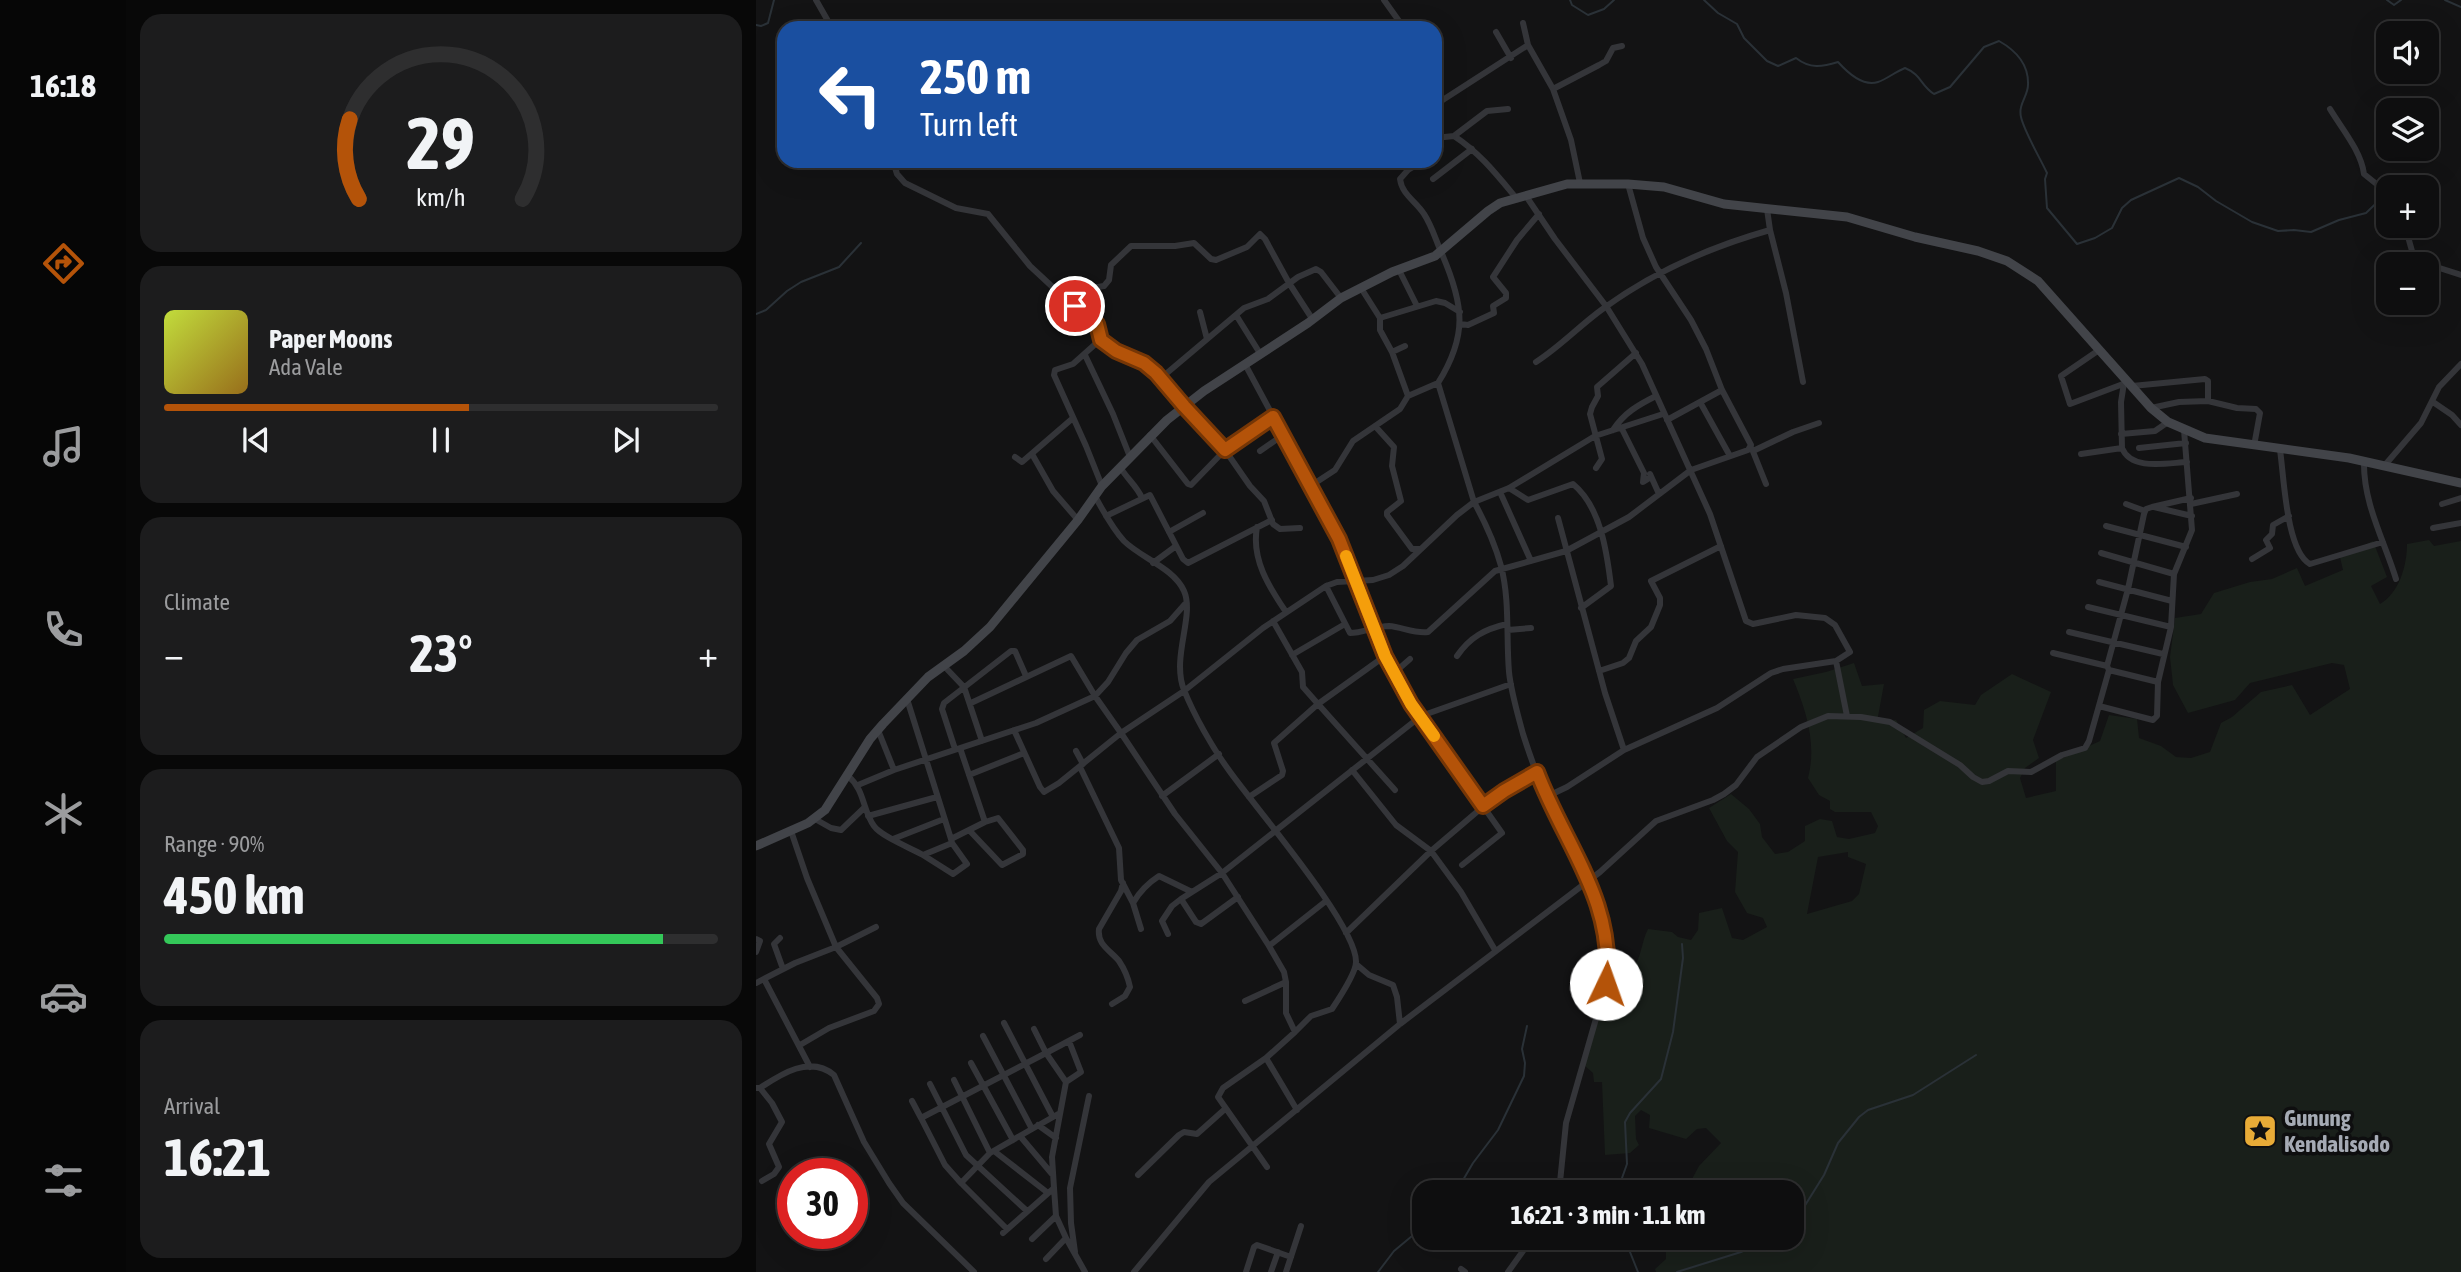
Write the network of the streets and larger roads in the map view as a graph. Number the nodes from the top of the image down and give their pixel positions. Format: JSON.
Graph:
{"nodes":[{"id":1,"x":816,"y":0,"type":"edge"},
{"id":2,"x":1384,"y":0,"type":"edge"},
{"id":3,"x":828,"y":21,"type":"edge"},
{"id":4,"x":1399,"y":21,"type":"edge"},
{"id":5,"x":1523,"y":23,"type":"dead end"},
{"id":6,"x":1496,"y":32,"type":"dead end"},
{"id":7,"x":1528,"y":46,"type":"junction"},
{"id":8,"x":1622,"y":46,"type":"dead end"},
{"id":9,"x":1511,"y":58,"type":"junction"},
{"id":10,"x":1553,"y":89,"type":"junction"},
{"id":11,"x":1442,"y":101,"type":"edge"},
{"id":12,"x":1508,"y":109,"type":"dead end"},
{"id":13,"x":2330,"y":109,"type":"dead end"},
{"id":14,"x":1454,"y":136,"type":"junction"},
{"id":15,"x":1442,"y":137,"type":"edge"},
{"id":16,"x":1472,"y":149,"type":"junction"},
{"id":17,"x":895,"y":168,"type":"edge"},
{"id":18,"x":1412,"y":168,"type":"edge"},
{"id":19,"x":1433,"y":179,"type":"dead end"},
{"id":20,"x":1580,"y":183,"type":"junction"},
{"id":21,"x":1628,"y":184,"type":"junction"},
{"id":22,"x":2376,"y":184,"type":"edge"},
{"id":23,"x":1521,"y":198,"type":"junction"},
{"id":24,"x":1768,"y":209,"type":"junction"},
{"id":25,"x":1539,"y":214,"type":"junction"},
{"id":26,"x":1770,"y":230,"type":"junction"},
{"id":27,"x":1441,"y":251,"type":"junction"},
{"id":28,"x":2439,"y":268,"type":"edge"},
{"id":29,"x":1399,"y":270,"type":"junction"},
{"id":30,"x":1659,"y":272,"type":"junction"},
{"id":31,"x":2461,"y":275,"type":"edge"},
{"id":32,"x":1289,"y":283,"type":"junction"},
{"id":33,"x":1361,"y":288,"type":"junction"},
{"id":34,"x":1059,"y":293,"type":"junction"},
{"id":35,"x":1341,"y":298,"type":"junction"},
{"id":36,"x":1417,"y":306,"type":"junction"},
{"id":37,"x":1606,"y":306,"type":"junction"},
{"id":38,"x":1200,"y":312,"type":"dead end"},
{"id":39,"x":1460,"y":312,"type":"junction"},
{"id":40,"x":1237,"y":315,"type":"junction"},
{"id":41,"x":1380,"y":318,"type":"junction"},
{"id":42,"x":1313,"y":320,"type":"junction"},
{"id":43,"x":1460,"y":324,"type":"junction"},
{"id":44,"x":1207,"y":338,"type":"junction"},
{"id":45,"x":1101,"y":340,"type":"junction"},
{"id":46,"x":1405,"y":346,"type":"dead end"},
{"id":47,"x":2099,"y":350,"type":"junction"},
{"id":48,"x":1392,"y":352,"type":"junction"},
{"id":49,"x":1636,"y":353,"type":"junction"},
{"id":50,"x":1085,"y":355,"type":"junction"},
{"id":51,"x":1261,"y":356,"type":"junction"},
{"id":52,"x":1536,"y":362,"type":"dead end"},
{"id":53,"x":2461,"y":364,"type":"edge"},
{"id":54,"x":1246,"y":366,"type":"junction"},
{"id":55,"x":1161,"y":378,"type":"junction"},
{"id":56,"x":1803,"y":382,"type":"dead end"},
{"id":57,"x":2127,"y":382,"type":"junction"},
{"id":58,"x":1438,"y":383,"type":"junction"},
{"id":59,"x":1722,"y":390,"type":"junction"},
{"id":60,"x":1408,"y":396,"type":"junction"},
{"id":61,"x":1656,"y":396,"type":"junction"},
{"id":62,"x":2208,"y":401,"type":"junction"},
{"id":63,"x":1700,"y":402,"type":"junction"},
{"id":64,"x":2432,"y":402,"type":"junction"},
{"id":65,"x":1184,"y":406,"type":"junction"},
{"id":66,"x":2151,"y":408,"type":"junction"},
{"id":67,"x":1273,"y":417,"type":"junction"},
{"id":68,"x":1665,"y":417,"type":"junction"},
{"id":69,"x":1073,"y":418,"type":"junction"},
{"id":70,"x":2168,"y":422,"type":"junction"},
{"id":71,"x":1819,"y":423,"type":"dead end"},
{"id":72,"x":2461,"y":425,"type":"edge"},
{"id":73,"x":1375,"y":426,"type":"junction"},
{"id":74,"x":1622,"y":429,"type":"junction"},
{"id":75,"x":1613,"y":430,"type":"junction"},
{"id":76,"x":2184,"y":430,"type":"junction"},
{"id":77,"x":2121,"y":434,"type":"junction"},
{"id":78,"x":1150,"y":435,"type":"junction"},
{"id":79,"x":1283,"y":435,"type":"junction"},
{"id":80,"x":1595,"y":436,"type":"junction"},
{"id":81,"x":2186,"y":443,"type":"junction"},
{"id":82,"x":2254,"y":446,"type":"junction"},
{"id":83,"x":2122,"y":448,"type":"junction"},
{"id":84,"x":2139,"y":448,"type":"dead end"},
{"id":85,"x":1752,"y":449,"type":"junction"},
{"id":86,"x":1225,"y":450,"type":"junction"},
{"id":87,"x":2280,"y":450,"type":"junction"},
{"id":88,"x":1260,"y":451,"type":"dead end"},
{"id":89,"x":1032,"y":454,"type":"junction"},
{"id":90,"x":2081,"y":454,"type":"dead end"},
{"id":91,"x":1730,"y":456,"type":"junction"},
{"id":92,"x":1015,"y":457,"type":"dead end"},
{"id":93,"x":1130,"y":457,"type":"junction"},
{"id":94,"x":2364,"y":461,"type":"junction"},
{"id":95,"x":2187,"y":462,"type":"junction"},
{"id":96,"x":2385,"y":465,"type":"junction"},
{"id":97,"x":1120,"y":467,"type":"junction"},
{"id":98,"x":1596,"y":468,"type":"dead end"},
{"id":99,"x":1691,"y":470,"type":"junction"},
{"id":100,"x":2461,"y":483,"type":"edge"},
{"id":101,"x":1766,"y":484,"type":"dead end"},
{"id":102,"x":1312,"y":485,"type":"junction"},
{"id":103,"x":1102,"y":486,"type":"junction"},
{"id":104,"x":1509,"y":488,"type":"junction"},
{"id":105,"x":1500,"y":492,"type":"junction"},
{"id":106,"x":1659,"y":494,"type":"junction"},
{"id":107,"x":2237,"y":494,"type":"dead end"},
{"id":108,"x":1095,"y":496,"type":"junction"},
{"id":109,"x":1142,"y":498,"type":"junction"},
{"id":110,"x":2461,"y":498,"type":"edge"},
{"id":111,"x":2191,"y":501,"type":"junction"},
{"id":112,"x":1475,"y":502,"type":"junction"},
{"id":113,"x":2126,"y":504,"type":"dead end"},
{"id":114,"x":2442,"y":504,"type":"dead end"},
{"id":115,"x":2149,"y":509,"type":"junction"},
{"id":116,"x":1203,"y":513,"type":"dead end"},
{"id":117,"x":1106,"y":516,"type":"junction"},
{"id":118,"x":2192,"y":516,"type":"junction"},
{"id":119,"x":2289,"y":516,"type":"junction"},
{"id":120,"x":1558,"y":518,"type":"dead end"},
{"id":121,"x":1078,"y":520,"type":"junction"},
{"id":122,"x":1272,"y":520,"type":"junction"},
{"id":123,"x":2461,"y":523,"type":"edge"},
{"id":124,"x":2106,"y":526,"type":"dead end"},
{"id":125,"x":1257,"y":527,"type":"junction"},
{"id":126,"x":1300,"y":528,"type":"dead end"},
{"id":127,"x":2433,"y":528,"type":"dead end"},
{"id":128,"x":1169,"y":532,"type":"junction"},
{"id":129,"x":1601,"y":533,"type":"junction"},
{"id":130,"x":2139,"y":536,"type":"junction"},
{"id":131,"x":2383,"y":542,"type":"junction"},
{"id":132,"x":1176,"y":546,"type":"junction"},
{"id":133,"x":1721,"y":546,"type":"junction"},
{"id":134,"x":2186,"y":547,"type":"junction"},
{"id":135,"x":1421,"y":549,"type":"junction"},
{"id":136,"x":1567,"y":550,"type":"junction"},
{"id":137,"x":2101,"y":553,"type":"dead end"},
{"id":138,"x":2252,"y":559,"type":"dead end"},
{"id":139,"x":1531,"y":561,"type":"junction"},
{"id":140,"x":1153,"y":562,"type":"junction"},
{"id":141,"x":2134,"y":562,"type":"junction"},
{"id":142,"x":1502,"y":568,"type":"junction"},
{"id":143,"x":2174,"y":574,"type":"junction"},
{"id":144,"x":2396,"y":579,"type":"dead end"},
{"id":145,"x":1356,"y":581,"type":"junction"},
{"id":146,"x":2099,"y":582,"type":"dead end"},
{"id":147,"x":1326,"y":586,"type":"junction"},
{"id":148,"x":2128,"y":589,"type":"junction"},
{"id":149,"x":2172,"y":601,"type":"junction"},
{"id":150,"x":1186,"y":603,"type":"junction"},
{"id":151,"x":2088,"y":607,"type":"dead end"},
{"id":152,"x":1581,"y":608,"type":"junction"},
{"id":153,"x":1286,"y":612,"type":"junction"},
{"id":154,"x":2120,"y":616,"type":"junction"},
{"id":155,"x":1273,"y":621,"type":"junction"},
{"id":156,"x":1345,"y":624,"type":"junction"},
{"id":157,"x":1374,"y":626,"type":"junction"},
{"id":158,"x":1508,"y":627,"type":"junction"},
{"id":159,"x":2171,"y":627,"type":"junction"},
{"id":160,"x":1531,"y":628,"type":"dead end"},
{"id":161,"x":2069,"y":632,"type":"dead end"},
{"id":162,"x":2115,"y":642,"type":"junction"},
{"id":163,"x":2053,"y":653,"type":"dead end"},
{"id":164,"x":2163,"y":654,"type":"junction"},
{"id":165,"x":1292,"y":655,"type":"junction"},
{"id":166,"x":1385,"y":656,"type":"junction"},
{"id":167,"x":1457,"y":656,"type":"dead end"},
{"id":168,"x":1410,"y":659,"type":"dead end"},
{"id":169,"x":1836,"y":661,"type":"junction"},
{"id":170,"x":944,"y":666,"type":"junction"},
{"id":171,"x":2108,"y":668,"type":"junction"},
{"id":172,"x":1599,"y":671,"type":"junction"},
{"id":173,"x":1394,"y":673,"type":"junction"},
{"id":174,"x":1026,"y":676,"type":"junction"},
{"id":175,"x":2158,"y":682,"type":"junction"},
{"id":176,"x":1511,"y":684,"type":"junction"},
{"id":177,"x":964,"y":687,"type":"junction"},
{"id":178,"x":1184,"y":691,"type":"junction"},
{"id":179,"x":1095,"y":696,"type":"junction"},
{"id":180,"x":906,"y":699,"type":"junction"},
{"id":181,"x":971,"y":703,"type":"junction"},
{"id":182,"x":1318,"y":704,"type":"junction"},
{"id":183,"x":2099,"y":706,"type":"junction"},
{"id":184,"x":1420,"y":716,"type":"junction"},
{"id":185,"x":1847,"y":716,"type":"junction"},
{"id":186,"x":878,"y":730,"type":"junction"},
{"id":187,"x":1014,"y":730,"type":"junction"},
{"id":188,"x":1121,"y":733,"type":"junction"},
{"id":189,"x":982,"y":741,"type":"junction"},
{"id":190,"x":957,"y":749,"type":"junction"},
{"id":191,"x":1624,"y":750,"type":"junction"},
{"id":192,"x":1076,"y":751,"type":"dead end"},
{"id":193,"x":1024,"y":753,"type":"junction"},
{"id":194,"x":1219,"y":754,"type":"junction"},
{"id":195,"x":1366,"y":759,"type":"junction"},
{"id":196,"x":925,"y":760,"type":"junction"},
{"id":197,"x":1081,"y":765,"type":"junction"},
{"id":198,"x":894,"y":770,"type":"junction"},
{"id":199,"x":1352,"y":770,"type":"junction"},
{"id":200,"x":1537,"y":772,"type":"junction"},
{"id":201,"x":969,"y":775,"type":"junction"},
{"id":202,"x":848,"y":776,"type":"junction"},
{"id":203,"x":858,"y":785,"type":"junction"},
{"id":204,"x":1395,"y":790,"type":"dead end"},
{"id":205,"x":1163,"y":796,"type":"junction"},
{"id":206,"x":937,"y":797,"type":"junction"},
{"id":207,"x":1249,"y":797,"type":"junction"},
{"id":208,"x":1546,"y":797,"type":"junction"},
{"id":209,"x":1483,"y":806,"type":"junction"},
{"id":210,"x":865,"y":807,"type":"junction"},
{"id":211,"x":869,"y":816,"type":"junction"},
{"id":212,"x":816,"y":819,"type":"junction"},
{"id":213,"x":944,"y":819,"type":"junction"},
{"id":214,"x":985,"y":822,"type":"junction"},
{"id":215,"x":969,"y":830,"type":"junction"},
{"id":216,"x":1276,"y":830,"type":"junction"},
{"id":217,"x":791,"y":831,"type":"junction"},
{"id":218,"x":893,"y":838,"type":"junction"},
{"id":219,"x":951,"y":841,"type":"junction"},
{"id":220,"x":756,"y":846,"type":"edge"},
{"id":221,"x":1431,"y":851,"type":"junction"},
{"id":222,"x":923,"y":855,"type":"junction"},
{"id":223,"x":1462,"y":865,"type":"dead end"},
{"id":224,"x":1222,"y":873,"type":"junction"},
{"id":225,"x":1590,"y":879,"type":"junction"},
{"id":226,"x":1123,"y":883,"type":"junction"},
{"id":227,"x":1192,"y":892,"type":"junction"},
{"id":228,"x":1238,"y":897,"type":"junction"},
{"id":229,"x":1181,"y":899,"type":"junction"},
{"id":230,"x":1326,"y":901,"type":"junction"},
{"id":231,"x":1133,"y":903,"type":"junction"},
{"id":232,"x":876,"y":927,"type":"dead end"},
{"id":233,"x":1142,"y":929,"type":"dead end"},
{"id":234,"x":1346,"y":933,"type":"junction"},
{"id":235,"x":1168,"y":934,"type":"dead end"},
{"id":236,"x":780,"y":938,"type":"dead end"},
{"id":237,"x":756,"y":939,"type":"edge"},
{"id":238,"x":1269,"y":946,"type":"junction"},
{"id":239,"x":836,"y":947,"type":"junction"},
{"id":240,"x":1495,"y":950,"type":"junction"},
{"id":241,"x":756,"y":952,"type":"edge"},
{"id":242,"x":1356,"y":964,"type":"junction"},
{"id":243,"x":783,"y":969,"type":"junction"},
{"id":244,"x":758,"y":980,"type":"edge"},
{"id":245,"x":1286,"y":982,"type":"junction"},
{"id":246,"x":1245,"y":1001,"type":"dead end"},
{"id":247,"x":1112,"y":1004,"type":"dead end"},
{"id":248,"x":1004,"y":1023,"type":"dead end"},
{"id":249,"x":1400,"y":1024,"type":"junction"},
{"id":250,"x":1034,"y":1029,"type":"dead end"},
{"id":251,"x":1295,"y":1032,"type":"junction"},
{"id":252,"x":984,"y":1035,"type":"dead end"},
{"id":253,"x":1080,"y":1035,"type":"dead end"},
{"id":254,"x":1069,"y":1041,"type":"junction"},
{"id":255,"x":800,"y":1045,"type":"junction"},
{"id":256,"x":1046,"y":1053,"type":"junction"},
{"id":257,"x":1266,"y":1058,"type":"junction"},
{"id":258,"x":971,"y":1063,"type":"dead end"},
{"id":259,"x":1025,"y":1064,"type":"junction"},
{"id":260,"x":810,"y":1067,"type":"junction"},
{"id":261,"x":1003,"y":1075,"type":"junction"},
{"id":262,"x":954,"y":1080,"type":"dead end"},
{"id":263,"x":1066,"y":1082,"type":"junction"},
{"id":264,"x":930,"y":1084,"type":"dead end"},
{"id":265,"x":983,"y":1086,"type":"junction"},
{"id":266,"x":758,"y":1088,"type":"edge"},
{"id":267,"x":963,"y":1096,"type":"junction"},
{"id":268,"x":1089,"y":1096,"type":"dead end"},
{"id":269,"x":912,"y":1101,"type":"dead end"},
{"id":270,"x":941,"y":1107,"type":"junction"},
{"id":271,"x":1225,"y":1109,"type":"junction"},
{"id":272,"x":1297,"y":1110,"type":"junction"},
{"id":273,"x":1060,"y":1113,"type":"junction"},
{"id":274,"x":1053,"y":1117,"type":"junction"},
{"id":275,"x":921,"y":1118,"type":"junction"},
{"id":276,"x":1035,"y":1127,"type":"junction"},
{"id":277,"x":1016,"y":1138,"type":"junction"},
{"id":278,"x":1056,"y":1138,"type":"junction"},
{"id":279,"x":1252,"y":1147,"type":"junction"},
{"id":280,"x":992,"y":1152,"type":"junction"},
{"id":281,"x":979,"y":1165,"type":"junction"},
{"id":282,"x":1267,"y":1167,"type":"dead end"},
{"id":283,"x":951,"y":1172,"type":"dead end"},
{"id":284,"x":1053,"y":1175,"type":"junction"},
{"id":285,"x":1138,"y":1175,"type":"dead end"},
{"id":286,"x":1560,"y":1180,"type":"edge"},
{"id":287,"x":762,"y":1181,"type":"dead end"},
{"id":288,"x":961,"y":1182,"type":"junction"},
{"id":289,"x":1051,"y":1190,"type":"junction"},
{"id":290,"x":1027,"y":1211,"type":"junction"},
{"id":291,"x":1056,"y":1216,"type":"junction"},
{"id":292,"x":1301,"y":1226,"type":"dead end"},
{"id":293,"x":1066,"y":1238,"type":"junction"},
{"id":294,"x":1032,"y":1239,"type":"dead end"},
{"id":295,"x":1524,"y":1250,"type":"edge"},
{"id":296,"x":1075,"y":1252,"type":"junction"},
{"id":297,"x":1278,"y":1252,"type":"junction"},
{"id":298,"x":1291,"y":1257,"type":"junction"},
{"id":299,"x":1046,"y":1259,"type":"dead end"},
{"id":300,"x":974,"y":1272,"type":"edge"},
{"id":301,"x":1085,"y":1272,"type":"edge"},
{"id":302,"x":1135,"y":1272,"type":"edge"},
{"id":303,"x":1245,"y":1272,"type":"edge"},
{"id":304,"x":1271,"y":1272,"type":"edge"},
{"id":305,"x":1286,"y":1272,"type":"edge"},
{"id":306,"x":1508,"y":1272,"type":"edge"}],
"edges":[{"from":1,"to":3,"type":"street"},
{"from":2,"to":4,"type":"street"},
{"from":5,"to":7,"type":"street"},
{"from":6,"to":9,"type":"street"},
{"from":7,"to":9,"type":"street"},
{"from":7,"to":10,"type":"street"},
{"from":8,"to":10,"type":"street"},
{"from":9,"to":11,"type":"street"},
{"from":10,"to":20,"type":"street"},
{"from":12,"to":14,"type":"street"},
{"from":13,"to":22,"type":"street"},
{"from":14,"to":15,"type":"street"},
{"from":14,"to":16,"type":"street"},
{"from":16,"to":19,"type":"street"},
{"from":16,"to":23,"type":"street"},
{"from":17,"to":34,"type":"street"},
{"from":18,"to":27,"type":"street"},
{"from":20,"to":21,"type":"street"},
{"from":20,"to":23,"type":"street"},
{"from":21,"to":24,"type":"street"},
{"from":21,"to":30,"type":"street"},
{"from":23,"to":25,"type":"street"},
{"from":23,"to":27,"type":"street"},
{"from":24,"to":26,"type":"street"},
{"from":24,"to":47,"type":"street"},
{"from":25,"to":37,"type":"street"},
{"from":25,"to":43,"type":"street"},
{"from":26,"to":30,"type":"street"},
{"from":26,"to":56,"type":"street"},
{"from":27,"to":29,"type":"street"},
{"from":27,"to":39,"type":"street"},
{"from":28,"to":31,"type":"street"},
{"from":29,"to":33,"type":"street"},
{"from":29,"to":36,"type":"street"},
{"from":30,"to":37,"type":"street"},
{"from":30,"to":59,"type":"street"},
{"from":32,"to":34,"type":"street"},
{"from":32,"to":35,"type":"street"},
{"from":32,"to":40,"type":"street"},
{"from":32,"to":42,"type":"street"},
{"from":33,"to":35,"type":"street"},
{"from":33,"to":41,"type":"street"},
{"from":34,"to":45,"type":"street"},
{"from":35,"to":42,"type":"street"},
{"from":36,"to":39,"type":"street"},
{"from":36,"to":41,"type":"street"},
{"from":37,"to":49,"type":"street"},
{"from":37,"to":52,"type":"street"},
{"from":38,"to":44,"type":"street"},
{"from":39,"to":43,"type":"street"},
{"from":40,"to":44,"type":"street"},
{"from":40,"to":51,"type":"street"},
{"from":41,"to":48,"type":"street"},
{"from":42,"to":51,"type":"street"},
{"from":43,"to":58,"type":"street"},
{"from":44,"to":55,"type":"street"},
{"from":45,"to":50,"type":"street"},
{"from":45,"to":55,"type":"street"},
{"from":46,"to":48,"type":"street"},
{"from":47,"to":57,"type":"street"},
{"from":47,"to":57,"type":"street"},
{"from":48,"to":60,"type":"street"},
{"from":49,"to":61,"type":"street"},
{"from":49,"to":80,"type":"street"},
{"from":50,"to":69,"type":"street"},
{"from":50,"to":93,"type":"street"},
{"from":51,"to":54,"type":"street"},
{"from":53,"to":64,"type":"street"},
{"from":54,"to":65,"type":"street"},
{"from":54,"to":67,"type":"street"},
{"from":55,"to":65,"type":"street"},
{"from":57,"to":62,"type":"street"},
{"from":57,"to":66,"type":"street"},
{"from":57,"to":77,"type":"street"},
{"from":58,"to":60,"type":"street"},
{"from":58,"to":112,"type":"street"},
{"from":59,"to":63,"type":"street"},
{"from":59,"to":85,"type":"street"},
{"from":60,"to":73,"type":"street"},
{"from":61,"to":68,"type":"street"},
{"from":61,"to":75,"type":"street"},
{"from":62,"to":66,"type":"street"},
{"from":62,"to":82,"type":"street"},
{"from":63,"to":68,"type":"street"},
{"from":63,"to":91,"type":"street"},
{"from":64,"to":72,"type":"street"},
{"from":64,"to":96,"type":"street"},
{"from":65,"to":78,"type":"street"},
{"from":65,"to":86,"type":"street"},
{"from":66,"to":70,"type":"street"},
{"from":67,"to":79,"type":"street"},
{"from":67,"to":86,"type":"street"},
{"from":68,"to":74,"type":"street"},
{"from":68,"to":99,"type":"street"},
{"from":69,"to":89,"type":"street"},
{"from":69,"to":103,"type":"street"},
{"from":70,"to":76,"type":"street"},
{"from":70,"to":77,"type":"street"},
{"from":71,"to":85,"type":"street"},
{"from":73,"to":102,"type":"street"},
{"from":73,"to":135,"type":"street"},
{"from":74,"to":75,"type":"street"},
{"from":74,"to":106,"type":"street"},
{"from":75,"to":80,"type":"street"},
{"from":76,"to":81,"type":"street"},
{"from":76,"to":82,"type":"street"},
{"from":77,"to":83,"type":"street"},
{"from":78,"to":86,"type":"street"},
{"from":78,"to":93,"type":"street"},
{"from":79,"to":88,"type":"street"},
{"from":79,"to":102,"type":"street"},
{"from":80,"to":98,"type":"street"},
{"from":80,"to":104,"type":"street"},
{"from":81,"to":84,"type":"street"},
{"from":81,"to":95,"type":"street"},
{"from":82,"to":87,"type":"street"},
{"from":83,"to":90,"type":"street"},
{"from":83,"to":95,"type":"street"},
{"from":85,"to":91,"type":"street"},
{"from":85,"to":101,"type":"street"},
{"from":86,"to":122,"type":"street"},
{"from":87,"to":94,"type":"street"},
{"from":87,"to":119,"type":"street"},
{"from":89,"to":92,"type":"street"},
{"from":89,"to":121,"type":"street"},
{"from":91,"to":99,"type":"street"},
{"from":93,"to":97,"type":"street"},
{"from":94,"to":96,"type":"street"},
{"from":94,"to":131,"type":"street"},
{"from":95,"to":111,"type":"street"},
{"from":96,"to":100,"type":"street"},
{"from":97,"to":103,"type":"street"},
{"from":97,"to":109,"type":"street"},
{"from":99,"to":106,"type":"street"},
{"from":99,"to":133,"type":"street"},
{"from":102,"to":145,"type":"street"},
{"from":103,"to":108,"type":"street"},
{"from":104,"to":105,"type":"street"},
{"from":104,"to":129,"type":"street"},
{"from":105,"to":112,"type":"street"},
{"from":105,"to":139,"type":"street"},
{"from":106,"to":129,"type":"street"},
{"from":107,"to":111,"type":"street"},
{"from":108,"to":117,"type":"street"},
{"from":108,"to":121,"type":"street"},
{"from":109,"to":117,"type":"street"},
{"from":109,"to":128,"type":"street"},
{"from":110,"to":114,"type":"street"},
{"from":111,"to":115,"type":"street"},
{"from":111,"to":118,"type":"street"},
{"from":112,"to":135,"type":"street"},
{"from":112,"to":142,"type":"street"},
{"from":113,"to":115,"type":"street"},
{"from":115,"to":118,"type":"street"},
{"from":115,"to":130,"type":"street"},
{"from":116,"to":128,"type":"street"},
{"from":117,"to":140,"type":"street"},
{"from":118,"to":134,"type":"street"},
{"from":119,"to":131,"type":"street"},
{"from":119,"to":138,"type":"street"},
{"from":120,"to":136,"type":"street"},
{"from":121,"to":170,"type":"street"},
{"from":122,"to":125,"type":"street"},
{"from":122,"to":126,"type":"street"},
{"from":123,"to":127,"type":"street"},
{"from":124,"to":130,"type":"street"},
{"from":125,"to":132,"type":"street"},
{"from":125,"to":153,"type":"street"},
{"from":128,"to":132,"type":"street"},
{"from":129,"to":136,"type":"street"},
{"from":129,"to":152,"type":"street"},
{"from":130,"to":134,"type":"street"},
{"from":130,"to":141,"type":"street"},
{"from":131,"to":144,"type":"street"},
{"from":132,"to":140,"type":"street"},
{"from":133,"to":169,"type":"street"},
{"from":133,"to":172,"type":"street"},
{"from":134,"to":143,"type":"street"},
{"from":135,"to":145,"type":"street"},
{"from":136,"to":139,"type":"street"},
{"from":136,"to":152,"type":"street"},
{"from":137,"to":141,"type":"street"},
{"from":139,"to":142,"type":"street"},
{"from":140,"to":150,"type":"street"},
{"from":141,"to":143,"type":"street"},
{"from":141,"to":148,"type":"street"},
{"from":142,"to":157,"type":"street"},
{"from":142,"to":158,"type":"street"},
{"from":143,"to":149,"type":"street"},
{"from":145,"to":147,"type":"street"},
{"from":145,"to":157,"type":"street"},
{"from":146,"to":148,"type":"street"},
{"from":147,"to":153,"type":"street"},
{"from":147,"to":156,"type":"street"},
{"from":148,"to":149,"type":"street"},
{"from":148,"to":154,"type":"street"},
{"from":149,"to":159,"type":"street"},
{"from":150,"to":178,"type":"street"},
{"from":150,"to":179,"type":"street"},
{"from":151,"to":154,"type":"street"},
{"from":152,"to":172,"type":"street"},
{"from":153,"to":155,"type":"street"},
{"from":154,"to":159,"type":"street"},
{"from":154,"to":162,"type":"street"},
{"from":155,"to":165,"type":"street"},
{"from":155,"to":178,"type":"street"},
{"from":156,"to":157,"type":"street"},
{"from":156,"to":165,"type":"street"},
{"from":157,"to":166,"type":"street"},
{"from":158,"to":160,"type":"street"},
{"from":158,"to":167,"type":"street"},
{"from":158,"to":176,"type":"street"},
{"from":159,"to":164,"type":"street"},
{"from":161,"to":162,"type":"street"},
{"from":162,"to":164,"type":"street"},
{"from":162,"to":171,"type":"street"},
{"from":163,"to":171,"type":"street"},
{"from":164,"to":175,"type":"street"},
{"from":165,"to":182,"type":"street"},
{"from":166,"to":173,"type":"street"},
{"from":166,"to":182,"type":"street"},
{"from":168,"to":173,"type":"street"},
{"from":169,"to":185,"type":"street"},
{"from":169,"to":191,"type":"street"},
{"from":170,"to":177,"type":"street"},
{"from":170,"to":180,"type":"street"},
{"from":171,"to":175,"type":"street"},
{"from":171,"to":183,"type":"street"},
{"from":172,"to":191,"type":"street"},
{"from":173,"to":184,"type":"street"},
{"from":174,"to":177,"type":"street"},
{"from":174,"to":179,"type":"street"},
{"from":174,"to":181,"type":"street"},
{"from":175,"to":183,"type":"street"},
{"from":176,"to":184,"type":"street"},
{"from":176,"to":200,"type":"street"},
{"from":177,"to":181,"type":"street"},
{"from":177,"to":190,"type":"street"},
{"from":178,"to":188,"type":"street"},
{"from":178,"to":194,"type":"street"},
{"from":179,"to":187,"type":"street"},
{"from":179,"to":188,"type":"street"},
{"from":180,"to":186,"type":"street"},
{"from":180,"to":196,"type":"street"},
{"from":181,"to":189,"type":"street"},
{"from":182,"to":195,"type":"street"},
{"from":182,"to":207,"type":"street"},
{"from":183,"to":185,"type":"street"},
{"from":184,"to":195,"type":"street"},
{"from":184,"to":209,"type":"street"},
{"from":185,"to":225,"type":"street"},
{"from":186,"to":198,"type":"street"},
{"from":186,"to":202,"type":"street"},
{"from":187,"to":189,"type":"street"},
{"from":187,"to":193,"type":"street"},
{"from":188,"to":197,"type":"street"},
{"from":188,"to":205,"type":"street"},
{"from":189,"to":190,"type":"street"},
{"from":190,"to":196,"type":"street"},
{"from":190,"to":201,"type":"street"},
{"from":191,"to":208,"type":"street"},
{"from":192,"to":197,"type":"street"},
{"from":193,"to":197,"type":"street"},
{"from":193,"to":201,"type":"street"},
{"from":194,"to":205,"type":"street"},
{"from":194,"to":207,"type":"street"},
{"from":195,"to":199,"type":"street"},
{"from":195,"to":204,"type":"street"},
{"from":196,"to":198,"type":"street"},
{"from":196,"to":206,"type":"street"},
{"from":197,"to":226,"type":"street"},
{"from":198,"to":203,"type":"street"},
{"from":199,"to":216,"type":"street"},
{"from":199,"to":221,"type":"street"},
{"from":200,"to":208,"type":"street"},
{"from":200,"to":209,"type":"street"},
{"from":201,"to":214,"type":"street"},
{"from":202,"to":203,"type":"street"},
{"from":202,"to":212,"type":"street"},
{"from":203,"to":210,"type":"street"},
{"from":205,"to":224,"type":"street"},
{"from":206,"to":211,"type":"street"},
{"from":206,"to":213,"type":"street"},
{"from":207,"to":216,"type":"street"},
{"from":208,"to":225,"type":"street"},
{"from":209,"to":221,"type":"street"},
{"from":209,"to":223,"type":"street"},
{"from":210,"to":211,"type":"street"},
{"from":210,"to":212,"type":"street"},
{"from":211,"to":218,"type":"street"},
{"from":212,"to":217,"type":"street"},
{"from":213,"to":218,"type":"street"},
{"from":213,"to":219,"type":"street"},
{"from":214,"to":215,"type":"street"},
{"from":214,"to":215,"type":"street"},
{"from":215,"to":219,"type":"street"},
{"from":216,"to":224,"type":"street"},
{"from":216,"to":230,"type":"street"},
{"from":217,"to":220,"type":"street"},
{"from":217,"to":239,"type":"street"},
{"from":218,"to":222,"type":"street"},
{"from":219,"to":222,"type":"street"},
{"from":219,"to":222,"type":"street"},
{"from":221,"to":234,"type":"street"},
{"from":221,"to":240,"type":"street"},
{"from":224,"to":227,"type":"street"},
{"from":224,"to":228,"type":"street"},
{"from":225,"to":240,"type":"street"},
{"from":225,"to":286,"type":"street"},
{"from":226,"to":231,"type":"street"},
{"from":226,"to":247,"type":"street"},
{"from":227,"to":229,"type":"street"},
{"from":227,"to":231,"type":"street"},
{"from":228,"to":229,"type":"street"},
{"from":228,"to":238,"type":"street"},
{"from":229,"to":235,"type":"street"},
{"from":230,"to":234,"type":"street"},
{"from":230,"to":238,"type":"street"},
{"from":231,"to":233,"type":"street"},
{"from":232,"to":239,"type":"street"},
{"from":234,"to":242,"type":"street"},
{"from":236,"to":243,"type":"street"},
{"from":237,"to":241,"type":"street"},
{"from":238,"to":245,"type":"street"},
{"from":239,"to":243,"type":"street"},
{"from":239,"to":255,"type":"street"},
{"from":240,"to":249,"type":"street"},
{"from":242,"to":249,"type":"street"},
{"from":242,"to":251,"type":"street"},
{"from":243,"to":244,"type":"street"},
{"from":244,"to":255,"type":"street"},
{"from":245,"to":246,"type":"street"},
{"from":245,"to":251,"type":"street"},
{"from":248,"to":259,"type":"street"},
{"from":249,"to":272,"type":"street"},
{"from":250,"to":256,"type":"street"},
{"from":251,"to":257,"type":"street"},
{"from":252,"to":261,"type":"street"},
{"from":253,"to":254,"type":"street"},
{"from":254,"to":256,"type":"street"},
{"from":254,"to":263,"type":"street"},
{"from":255,"to":260,"type":"street"},
{"from":256,"to":259,"type":"street"},
{"from":256,"to":263,"type":"street"},
{"from":257,"to":271,"type":"street"},
{"from":257,"to":272,"type":"street"},
{"from":258,"to":265,"type":"street"},
{"from":259,"to":261,"type":"street"},
{"from":259,"to":274,"type":"street"},
{"from":260,"to":266,"type":"street"},
{"from":260,"to":300,"type":"street"},
{"from":261,"to":265,"type":"street"},
{"from":261,"to":276,"type":"street"},
{"from":262,"to":267,"type":"street"},
{"from":263,"to":273,"type":"street"},
{"from":264,"to":270,"type":"street"},
{"from":265,"to":267,"type":"street"},
{"from":265,"to":277,"type":"street"},
{"from":266,"to":287,"type":"street"},
{"from":267,"to":270,"type":"street"},
{"from":267,"to":280,"type":"street"},
{"from":268,"to":296,"type":"street"},
{"from":269,"to":275,"type":"street"},
{"from":270,"to":275,"type":"street"},
{"from":270,"to":281,"type":"street"},
{"from":271,"to":279,"type":"street"},
{"from":271,"to":285,"type":"street"},
{"from":272,"to":279,"type":"street"},
{"from":273,"to":274,"type":"street"},
{"from":273,"to":278,"type":"street"},
{"from":274,"to":276,"type":"street"},
{"from":275,"to":288,"type":"street"},
{"from":276,"to":277,"type":"street"},
{"from":276,"to":278,"type":"street"},
{"from":277,"to":280,"type":"street"},
{"from":277,"to":284,"type":"street"},
{"from":278,"to":284,"type":"street"},
{"from":279,"to":282,"type":"street"},
{"from":279,"to":302,"type":"street"},
{"from":280,"to":281,"type":"street"},
{"from":280,"to":289,"type":"street"},
{"from":281,"to":288,"type":"street"},
{"from":281,"to":290,"type":"street"},
{"from":283,"to":288,"type":"street"},
{"from":284,"to":289,"type":"street"},
{"from":288,"to":290,"type":"street"},
{"from":289,"to":290,"type":"street"},
{"from":289,"to":291,"type":"street"},
{"from":291,"to":293,"type":"street"},
{"from":291,"to":294,"type":"street"},
{"from":292,"to":298,"type":"street"},
{"from":293,"to":296,"type":"street"},
{"from":293,"to":299,"type":"street"},
{"from":295,"to":306,"type":"street"},
{"from":296,"to":301,"type":"street"},
{"from":297,"to":298,"type":"street"},
{"from":297,"to":303,"type":"street"},
{"from":297,"to":304,"type":"street"},
{"from":298,"to":305,"type":"street"}]}
